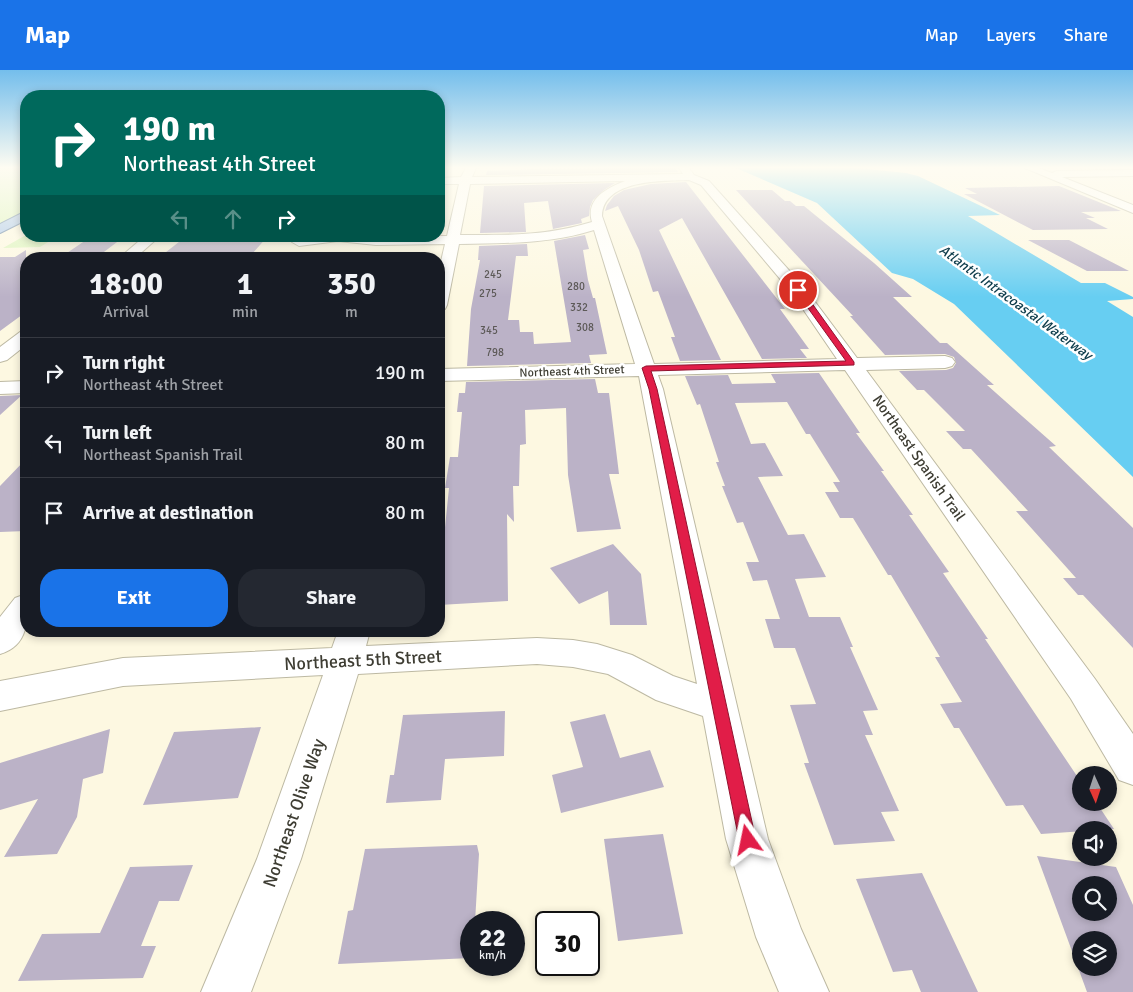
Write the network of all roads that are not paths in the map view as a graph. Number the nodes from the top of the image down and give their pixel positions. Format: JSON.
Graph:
{"nodes":[{"id":1,"x":458,"y":211,"type":"edge"},
{"id":2,"x":595,"y":211,"type":"edge"},
{"id":3,"x":729,"y":211,"type":"edge"},
{"id":4,"x":20,"y":218,"type":"edge"},
{"id":5,"x":598,"y":224,"type":"junction"},
{"id":6,"x":0,"y":228,"type":"edge"},
{"id":7,"x":445,"y":240,"type":"edge"},
{"id":8,"x":452,"y":240,"type":"junction"},
{"id":9,"x":146,"y":242,"type":"edge"},
{"id":10,"x":134,"y":252,"type":"edge"},
{"id":11,"x":445,"y":275,"type":"edge"},
{"id":12,"x":20,"y":341,"type":"edge"},
{"id":13,"x":0,"y":356,"type":"edge"},
{"id":14,"x":945,"y":362,"type":"dead end"},
{"id":15,"x":851,"y":364,"type":"junction"},
{"id":16,"x":646,"y":368,"type":"junction"},
{"id":17,"x":445,"y":374,"type":"edge"},
{"id":18,"x":20,"y":387,"type":"edge"},
{"id":19,"x":0,"y":388,"type":"edge"},
{"id":20,"x":20,"y":614,"type":"edge"},
{"id":21,"x":0,"y":641,"type":"edge"},
{"id":22,"x":350,"y":646,"type":"edge"},
{"id":23,"x":0,"y":696,"type":"edge"},
{"id":24,"x":719,"y":705,"type":"junction"},
{"id":25,"x":1133,"y":767,"type":"edge"},
{"id":26,"x":226,"y":992,"type":"edge"},
{"id":27,"x":804,"y":992,"type":"edge"}],
"edges":[{"from":1,"to":8,"type":"street"},
{"from":2,"to":5,"type":"street"},
{"from":3,"to":15,"type":"street","name":"Northeast Spanish Trail"},
{"from":4,"to":6,"type":"main road"},
{"from":5,"to":8,"type":"street"},
{"from":5,"to":16,"type":"street"},
{"from":7,"to":8,"type":"street"},
{"from":8,"to":11,"type":"street"},
{"from":9,"to":10,"type":"street"},
{"from":12,"to":13,"type":"street"},
{"from":14,"to":15,"type":"street","name":"Northeast 4th Street"},
{"from":15,"to":16,"type":"street","name":"Northeast 4th Street"},
{"from":15,"to":25,"type":"street","name":"Northeast Spanish Trail"},
{"from":16,"to":17,"type":"street","name":"Northeast 4th Street"},
{"from":16,"to":24,"type":"street"},
{"from":18,"to":19,"type":"street"},
{"from":20,"to":21,"type":"street"},
{"from":22,"to":23,"type":"street","name":"Northeast 5th Street"},
{"from":22,"to":24,"type":"street","name":"Northeast 5th Street"},
{"from":22,"to":26,"type":"street","name":"Northeast Olive Way"},
{"from":24,"to":27,"type":"street"}]}
